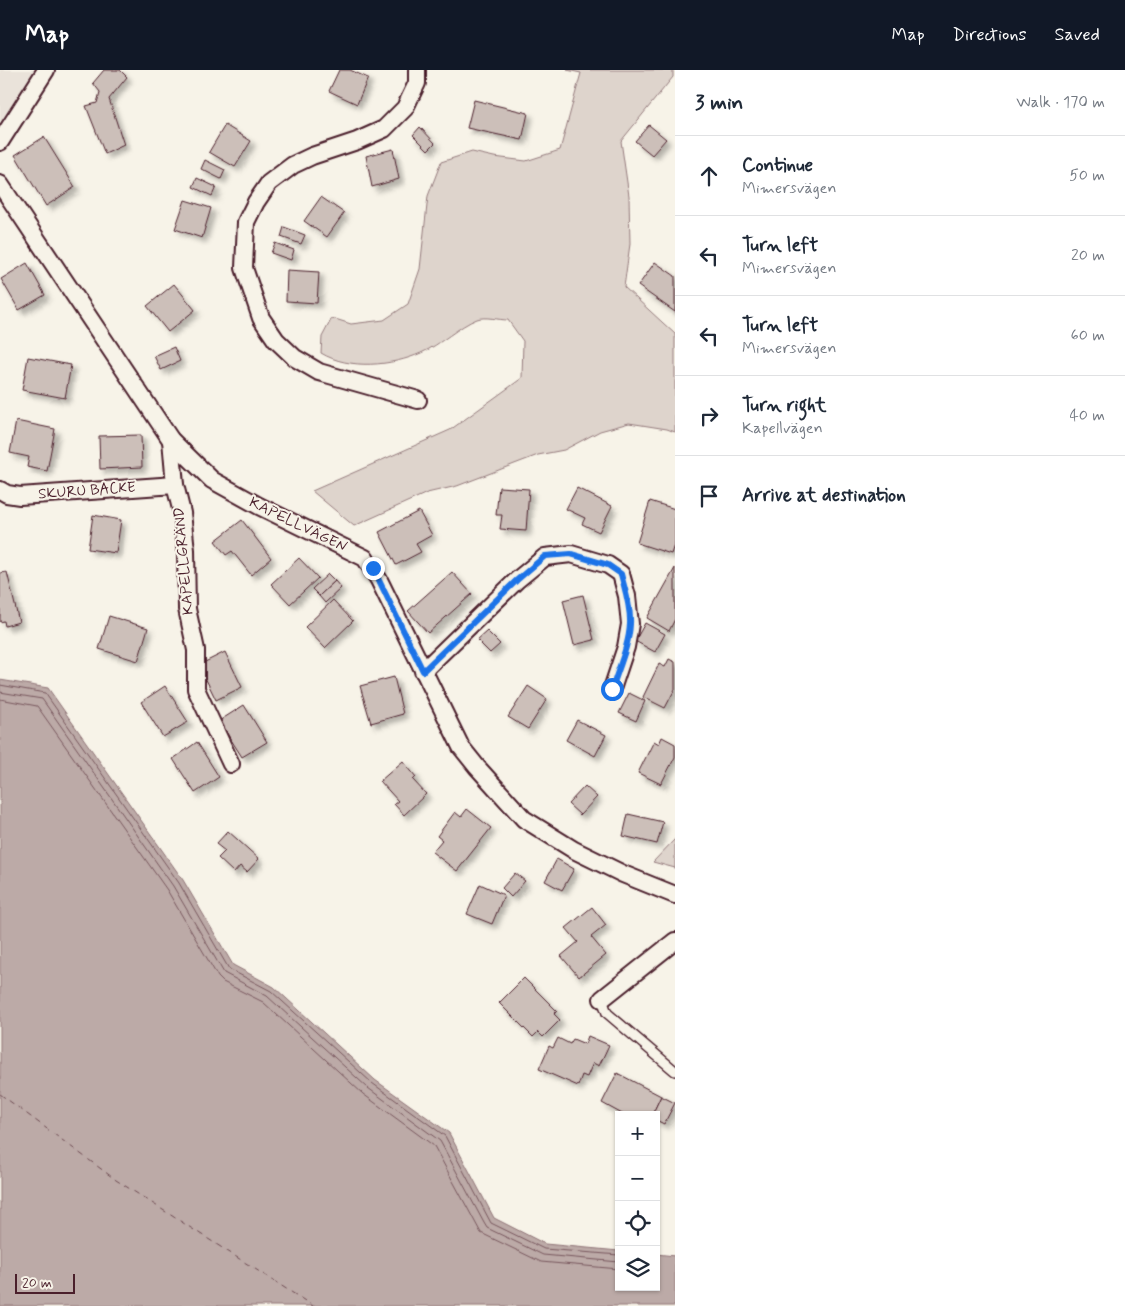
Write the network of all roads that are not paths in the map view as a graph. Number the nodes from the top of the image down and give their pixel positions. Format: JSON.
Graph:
{"nodes":[{"id":1,"x":46,"y":70,"type":"edge"},
{"id":2,"x":417,"y":70,"type":"edge"},
{"id":3,"x":0,"y":142,"type":"edge"},
{"id":4,"x":0,"y":184,"type":"edge"},
{"id":5,"x":418,"y":400,"type":"dead end"},
{"id":6,"x":171,"y":440,"type":"junction"},
{"id":7,"x":175,"y":485,"type":"junction"},
{"id":8,"x":0,"y":490,"type":"edge"},
{"id":9,"x":423,"y":671,"type":"junction"},
{"id":10,"x":612,"y":689,"type":"dead end"},
{"id":11,"x":231,"y":764,"type":"dead end"},
{"id":12,"x":675,"y":895,"type":"edge"},
{"id":13,"x":675,"y":941,"type":"edge"},
{"id":14,"x":602,"y":998,"type":"joint"},
{"id":15,"x":675,"y":1071,"type":"edge"}],
"edges":[{"from":1,"to":3,"type":"street"},
{"from":2,"to":5,"type":"street"},
{"from":4,"to":6,"type":"street","name":"KAPELLVÄGEN"},
{"from":6,"to":7,"type":"street","name":"KAPELLGRÄND"},
{"from":6,"to":9,"type":"street","name":"KAPELLVÄGEN"},
{"from":7,"to":8,"type":"street","name":"SKURU BACKE"},
{"from":7,"to":11,"type":"street","name":"KAPELLGRÄND"},
{"from":9,"to":10,"type":"street"},
{"from":9,"to":12,"type":"street","name":"KAPELLVÄGEN"},
{"from":13,"to":14,"type":"street"},
{"from":14,"to":15,"type":"lane"}]}
